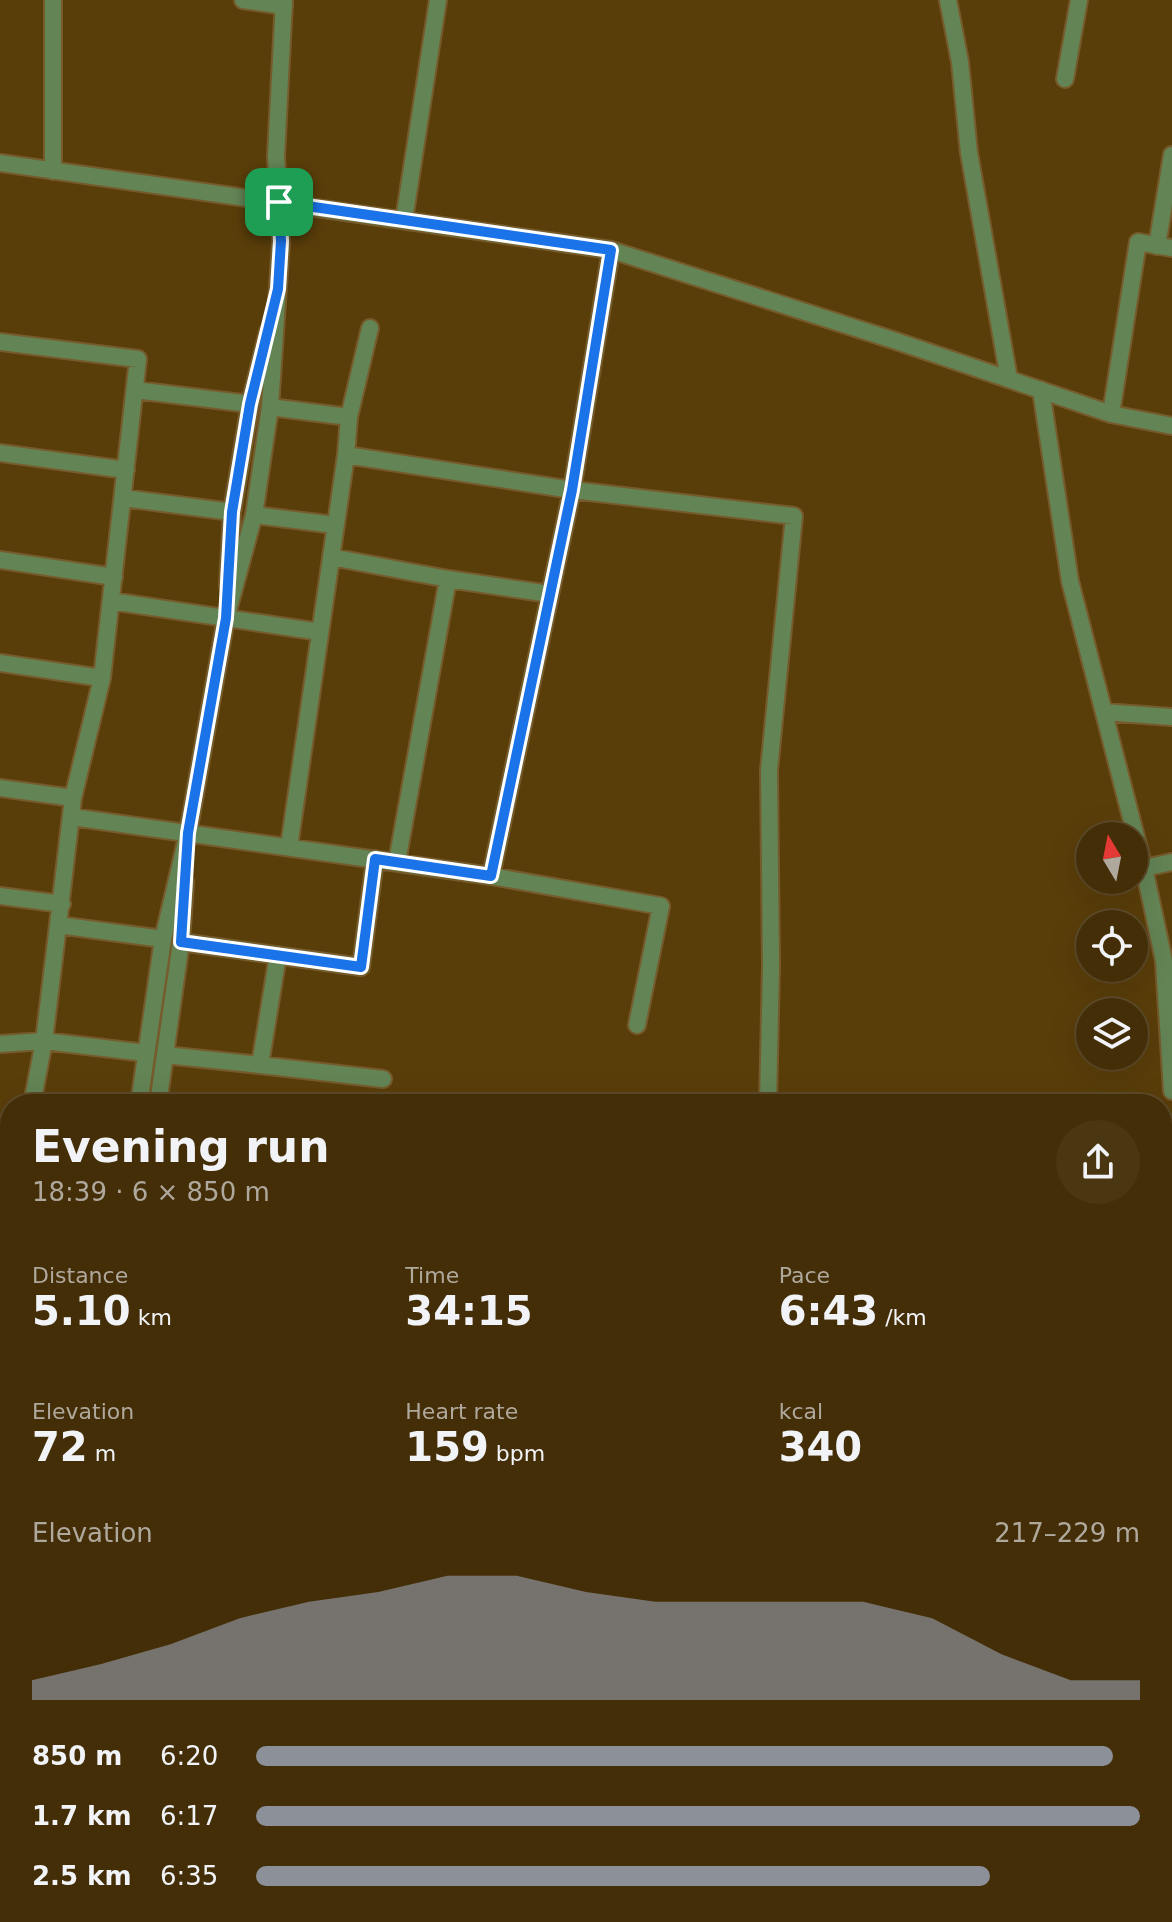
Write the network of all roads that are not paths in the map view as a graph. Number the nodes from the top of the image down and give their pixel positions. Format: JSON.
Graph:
{"nodes":[{"id":1,"x":53,"y":0,"type":"edge"},
{"id":2,"x":243,"y":0,"type":"edge"},
{"id":3,"x":438,"y":0,"type":"edge"},
{"id":4,"x":948,"y":0,"type":"edge"},
{"id":5,"x":1079,"y":0,"type":"edge"},
{"id":6,"x":284,"y":3,"type":"edge"},
{"id":7,"x":1065,"y":79,"type":"dead end"},
{"id":8,"x":1172,"y":155,"type":"edge"},
{"id":9,"x":0,"y":163,"type":"edge"},
{"id":10,"x":53,"y":171,"type":"junction"},
{"id":11,"x":279,"y":202,"type":"junction"},
{"id":12,"x":404,"y":220,"type":"junction"},
{"id":13,"x":1164,"y":247,"type":"edge"},
{"id":14,"x":611,"y":250,"type":"junction"},
{"id":15,"x":278,"y":289,"type":"junction"},
{"id":16,"x":370,"y":328,"type":"dead end"},
{"id":17,"x":0,"y":342,"type":"edge"},
{"id":18,"x":1009,"y":379,"type":"junction"},
{"id":19,"x":135,"y":390,"type":"junction"},
{"id":20,"x":1041,"y":390,"type":"junction"},
{"id":21,"x":250,"y":404,"type":"junction"},
{"id":22,"x":270,"y":407,"type":"junction"},
{"id":23,"x":1111,"y":414,"type":"junction"},
{"id":24,"x":349,"y":417,"type":"junction"},
{"id":25,"x":1172,"y":426,"type":"edge"},
{"id":26,"x":0,"y":453,"type":"edge"},
{"id":27,"x":346,"y":455,"type":"junction"},
{"id":28,"x":126,"y":470,"type":"junction"},
{"id":29,"x":572,"y":490,"type":"junction"},
{"id":30,"x":123,"y":498,"type":"junction"},
{"id":31,"x":232,"y":512,"type":"junction"},
{"id":32,"x":254,"y":515,"type":"junction"},
{"id":33,"x":335,"y":525,"type":"junction"},
{"id":34,"x":331,"y":557,"type":"junction"},
{"id":35,"x":0,"y":560,"type":"edge"},
{"id":36,"x":114,"y":577,"type":"junction"},
{"id":37,"x":448,"y":579,"type":"junction"},
{"id":38,"x":550,"y":594,"type":"junction"},
{"id":39,"x":111,"y":601,"type":"junction"},
{"id":40,"x":226,"y":618,"type":"junction"},
{"id":41,"x":320,"y":632,"type":"junction"},
{"id":42,"x":0,"y":663,"type":"edge"},
{"id":43,"x":102,"y":678,"type":"junction"},
{"id":44,"x":1104,"y":712,"type":"junction"},
{"id":45,"x":1172,"y":717,"type":"edge"},
{"id":46,"x":0,"y":788,"type":"edge"},
{"id":47,"x":73,"y":798,"type":"junction"},
{"id":48,"x":72,"y":817,"type":"junction"},
{"id":49,"x":1132,"y":822,"type":"edge"},
{"id":50,"x":188,"y":833,"type":"junction"},
{"id":51,"x":289,"y":847,"type":"junction"},
{"id":52,"x":375,"y":859,"type":"junction"},
{"id":53,"x":397,"y":862,"type":"junction"},
{"id":54,"x":1172,"y":862,"type":"edge"},
{"id":55,"x":1148,"y":867,"type":"edge"},
{"id":56,"x":491,"y":876,"type":"junction"},
{"id":57,"x":1148,"y":887,"type":"edge"},
{"id":58,"x":0,"y":896,"type":"edge"},
{"id":59,"x":62,"y":904,"type":"junction"},
{"id":60,"x":58,"y":925,"type":"junction"},
{"id":61,"x":163,"y":939,"type":"junction"},
{"id":62,"x":181,"y":942,"type":"junction"},
{"id":63,"x":278,"y":955,"type":"junction"},
{"id":64,"x":637,"y":1025,"type":"dead end"},
{"id":65,"x":44,"y":1041,"type":"junction"},
{"id":66,"x":0,"y":1044,"type":"edge"},
{"id":67,"x":146,"y":1053,"type":"junction"},
{"id":68,"x":165,"y":1055,"type":"junction"},
{"id":69,"x":260,"y":1065,"type":"junction"},
{"id":70,"x":383,"y":1079,"type":"dead end"},
{"id":71,"x":1172,"y":1091,"type":"edge"},
{"id":72,"x":34,"y":1094,"type":"edge"},
{"id":73,"x":140,"y":1094,"type":"edge"},
{"id":74,"x":159,"y":1094,"type":"edge"},
{"id":75,"x":768,"y":1094,"type":"edge"}],
"edges":[{"from":1,"to":10,"type":"street"},
{"from":2,"to":6,"type":"street"},
{"from":3,"to":12,"type":"street"},
{"from":4,"to":18,"type":"street"},
{"from":5,"to":7,"type":"street"},
{"from":6,"to":11,"type":"street"},
{"from":8,"to":13,"type":"street"},
{"from":9,"to":10,"type":"street"},
{"from":10,"to":11,"type":"street"},
{"from":11,"to":12,"type":"street"},
{"from":11,"to":15,"type":"street"},
{"from":12,"to":14,"type":"street"},
{"from":13,"to":23,"type":"street"},
{"from":14,"to":18,"type":"street"},
{"from":14,"to":29,"type":"street"},
{"from":15,"to":21,"type":"street"},
{"from":15,"to":22,"type":"street"},
{"from":16,"to":24,"type":"street"},
{"from":17,"to":19,"type":"street"},
{"from":18,"to":20,"type":"street"},
{"from":19,"to":21,"type":"street"},
{"from":19,"to":28,"type":"street"},
{"from":20,"to":23,"type":"street"},
{"from":20,"to":44,"type":"street"},
{"from":21,"to":31,"type":"street"},
{"from":22,"to":24,"type":"street"},
{"from":22,"to":32,"type":"street"},
{"from":23,"to":25,"type":"street"},
{"from":24,"to":27,"type":"street"},
{"from":26,"to":28,"type":"street"},
{"from":27,"to":29,"type":"street"},
{"from":27,"to":33,"type":"street"},
{"from":28,"to":30,"type":"street"},
{"from":29,"to":38,"type":"street"},
{"from":29,"to":75,"type":"street"},
{"from":30,"to":31,"type":"street"},
{"from":30,"to":36,"type":"street"},
{"from":31,"to":40,"type":"street"},
{"from":32,"to":33,"type":"street"},
{"from":32,"to":40,"type":"street"},
{"from":33,"to":34,"type":"street"},
{"from":34,"to":37,"type":"street"},
{"from":34,"to":41,"type":"street"},
{"from":35,"to":36,"type":"street"},
{"from":36,"to":39,"type":"street"},
{"from":37,"to":38,"type":"street"},
{"from":37,"to":53,"type":"street"},
{"from":38,"to":56,"type":"street"},
{"from":39,"to":40,"type":"street"},
{"from":39,"to":43,"type":"street"},
{"from":40,"to":41,"type":"street"},
{"from":40,"to":50,"type":"street"},
{"from":41,"to":51,"type":"street"},
{"from":42,"to":43,"type":"street"},
{"from":43,"to":47,"type":"street"},
{"from":44,"to":45,"type":"street"},
{"from":44,"to":49,"type":"street"},
{"from":46,"to":47,"type":"street"},
{"from":47,"to":48,"type":"street"},
{"from":48,"to":50,"type":"street"},
{"from":48,"to":59,"type":"street"},
{"from":50,"to":51,"type":"street"},
{"from":50,"to":61,"type":"street"},
{"from":50,"to":62,"type":"street"},
{"from":51,"to":52,"type":"street"},
{"from":52,"to":53,"type":"street"},
{"from":52,"to":63,"type":"street"},
{"from":53,"to":56,"type":"street"},
{"from":54,"to":55,"type":"street"},
{"from":56,"to":64,"type":"street"},
{"from":57,"to":71,"type":"street"},
{"from":58,"to":59,"type":"street"},
{"from":59,"to":60,"type":"street"},
{"from":60,"to":61,"type":"street"},
{"from":60,"to":65,"type":"street"},
{"from":61,"to":67,"type":"street"},
{"from":62,"to":63,"type":"street"},
{"from":62,"to":68,"type":"street"},
{"from":63,"to":69,"type":"street"},
{"from":65,"to":66,"type":"street"},
{"from":65,"to":67,"type":"street"},
{"from":65,"to":72,"type":"street"},
{"from":67,"to":73,"type":"street"},
{"from":68,"to":69,"type":"street"},
{"from":68,"to":74,"type":"street"},
{"from":69,"to":70,"type":"street"}]}
